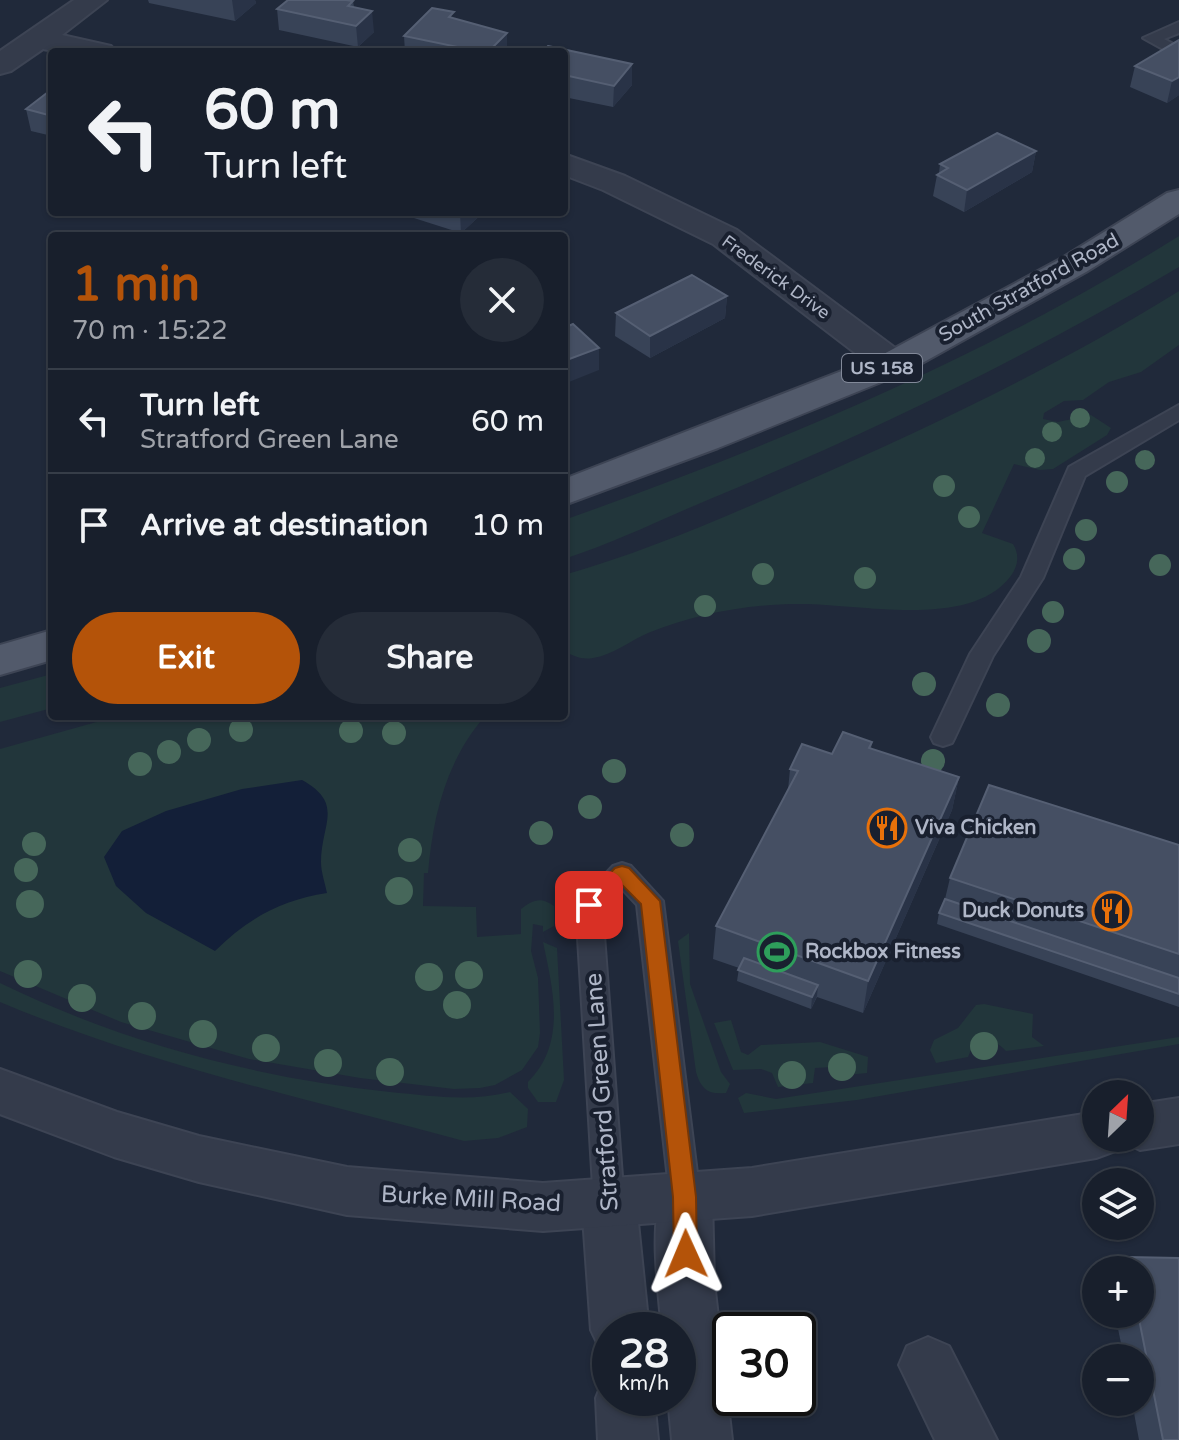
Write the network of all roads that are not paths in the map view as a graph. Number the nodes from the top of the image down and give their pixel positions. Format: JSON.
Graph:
{"nodes":[{"id":1,"x":93,"y":0,"type":"edge"},
{"id":2,"x":1179,"y":17,"type":"edge"},
{"id":3,"x":1179,"y":26,"type":"edge"},
{"id":4,"x":38,"y":39,"type":"junction"},
{"id":5,"x":82,"y":48,"type":"edge"},
{"id":6,"x":1179,"y":53,"type":"edge"},
{"id":7,"x":0,"y":65,"type":"edge"},
{"id":8,"x":568,"y":166,"type":"edge"},
{"id":9,"x":1179,"y":200,"type":"edge"},
{"id":10,"x":893,"y":364,"type":"junction"},
{"id":11,"x":1179,"y":411,"type":"edge"},
{"id":12,"x":568,"y":491,"type":"edge"},
{"id":13,"x":48,"y":646,"type":"edge"},
{"id":14,"x":0,"y":660,"type":"edge"},
{"id":15,"x":943,"y":737,"type":"dead end"},
{"id":16,"x":0,"y":1091,"type":"edge"},
{"id":17,"x":1179,"y":1121,"type":"edge"},
{"id":18,"x":1154,"y":1125,"type":"edge"},
{"id":19,"x":1082,"y":1137,"type":"edge"},
{"id":20,"x":685,"y":1197,"type":"junction"},
{"id":21,"x":609,"y":1203,"type":"junction"},
{"id":22,"x":618,"y":1312,"type":"edge"},
{"id":23,"x":928,"y":1365,"type":"dead end"},
{"id":24,"x":626,"y":1416,"type":"edge"},
{"id":25,"x":628,"y":1440,"type":"edge"},
{"id":26,"x":702,"y":1440,"type":"edge"},
{"id":27,"x":967,"y":1440,"type":"edge"}],
"edges":[{"from":1,"to":4,"type":"street"},
{"from":2,"to":3,"type":"lane"},
{"from":3,"to":6,"type":"lane"},
{"from":4,"to":5,"type":"street"},
{"from":4,"to":7,"type":"street"},
{"from":8,"to":10,"type":"street","name":"Frederick Drive"},
{"from":9,"to":10,"type":"main road","name":"South Stratford Road","number":"US 158"},
{"from":10,"to":12,"type":"main road","name":"South Stratford Road","number":"US 158"},
{"from":11,"to":15,"type":"lane"},
{"from":13,"to":14,"type":"main road"},
{"from":16,"to":21,"type":"street","name":"Burke Mill Road"},
{"from":17,"to":18,"type":"street"},
{"from":19,"to":20,"type":"street","name":"Burke Mill Road"},
{"from":20,"to":21,"type":"street","name":"Burke Mill Road"},
{"from":20,"to":21,"type":"lane","name":"Stratford Green Lane"},
{"from":20,"to":26,"type":"street","name":"Stratford Green Lane"},
{"from":21,"to":22,"type":"street","name":"Stratford Green Lane"},
{"from":23,"to":27,"type":"street"},
{"from":24,"to":25,"type":"street"}]}
